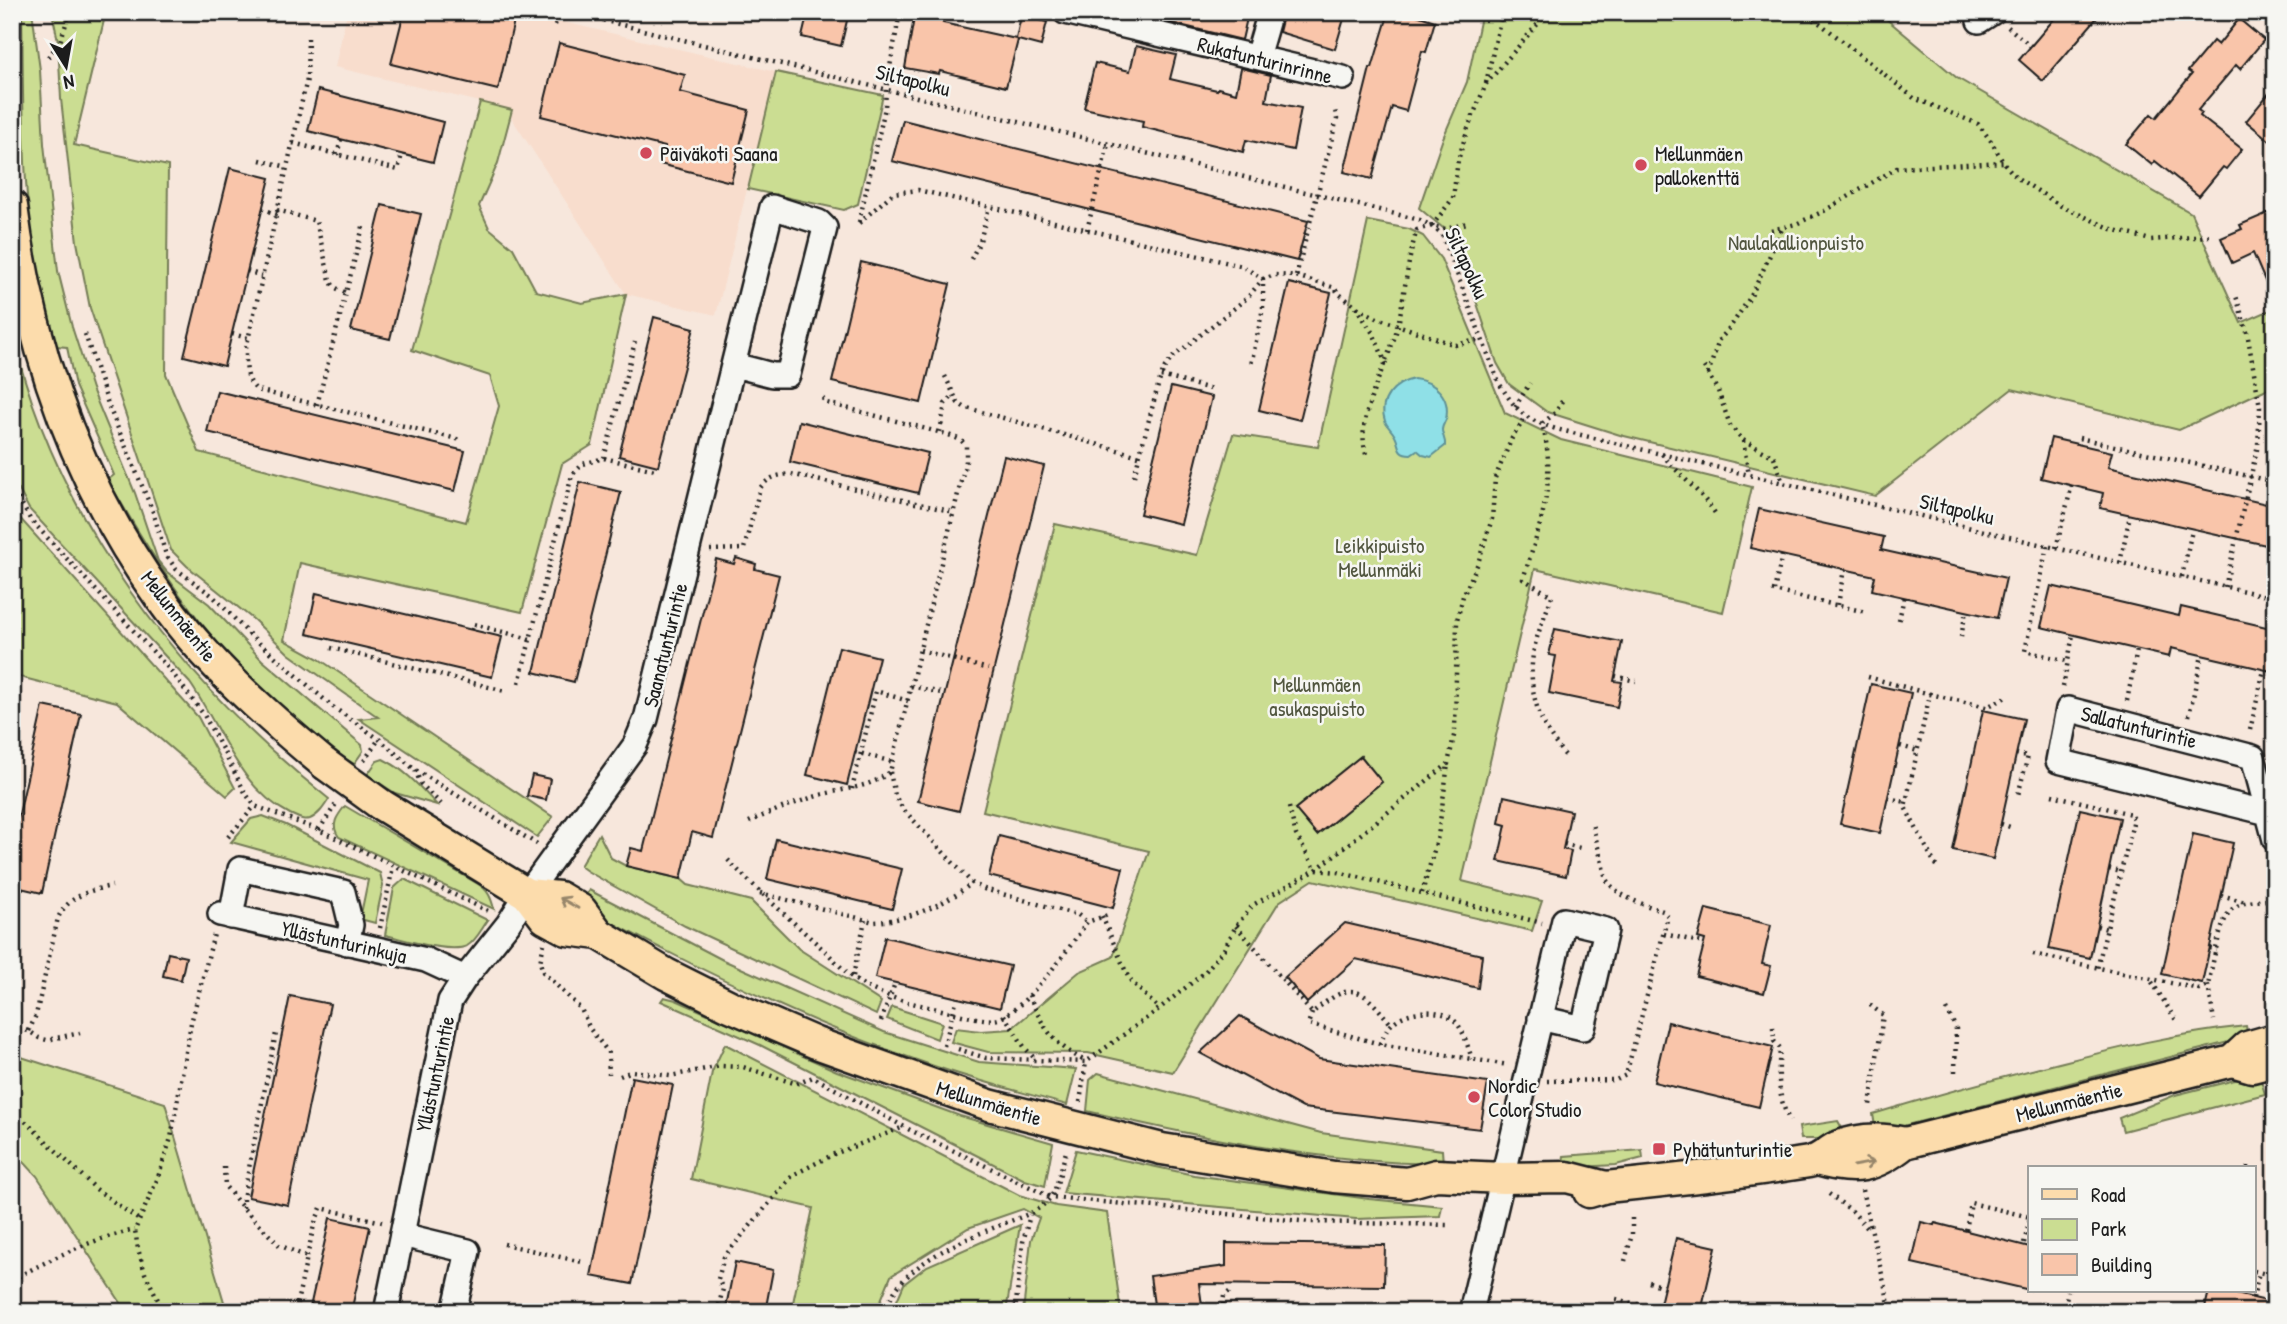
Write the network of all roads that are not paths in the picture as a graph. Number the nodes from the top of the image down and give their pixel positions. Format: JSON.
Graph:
{"nodes":[{"id":1,"x":1065,"y":12,"type":"edge"},
{"id":2,"x":1270,"y":12,"type":"edge"},
{"id":3,"x":1142,"y":21,"type":"edge"},
{"id":4,"x":1257,"y":57,"type":"junction"},
{"id":5,"x":1343,"y":78,"type":"dead end"},
{"id":6,"x":12,"y":206,"type":"edge"},
{"id":7,"x":734,"y":365,"type":"junction"},
{"id":8,"x":2268,"y":813,"type":"junction"},
{"id":9,"x":2275,"y":840,"type":"edge"},
{"id":10,"x":527,"y":894,"type":"junction"},
{"id":11,"x":347,"y":943,"type":"junction"},
{"id":12,"x":465,"y":978,"type":"junction"},
{"id":13,"x":1540,"y":1018,"type":"junction"},
{"id":14,"x":2275,"y":1039,"type":"edge"},
{"id":15,"x":2232,"y":1061,"type":"junction"},
{"id":16,"x":2275,"y":1061,"type":"edge"},
{"id":17,"x":1500,"y":1188,"type":"junction"},
{"id":18,"x":403,"y":1231,"type":"junction"},
{"id":19,"x":386,"y":1312,"type":"edge"},
{"id":20,"x":454,"y":1312,"type":"edge"},
{"id":21,"x":1471,"y":1312,"type":"edge"}],
"edges":[{"from":1,"to":3,"type":"street","name":"Rukatunturinrinne"},
{"from":2,"to":4,"type":"street"},
{"from":3,"to":4,"type":"street","name":"Rukatunturinrinne"},
{"from":4,"to":5,"type":"street","name":"Rukatunturinrinne"},
{"from":6,"to":10,"type":"main road","name":"Mellunmäentie","bridge":true},
{"from":7,"to":7,"type":"street","name":"Saanatunturintie"},
{"from":7,"to":10,"type":"street","name":"Saanatunturintie"},
{"from":8,"to":8,"type":"street","name":"Sallatunturintie"},
{"from":8,"to":9,"type":"street","name":"Sallatunturintie"},
{"from":10,"to":12,"type":"street","name":"Yllästunturintie"},
{"from":10,"to":17,"type":"main road","name":"Mellunmäentie"},
{"from":11,"to":11,"type":"street","name":"Yllästunturinkuja"},
{"from":11,"to":12,"type":"street","name":"Yllästunturinkuja"},
{"from":12,"to":18,"type":"street","name":"Yllästunturintie"},
{"from":13,"to":13,"type":"street"},
{"from":13,"to":17,"type":"street"},
{"from":14,"to":15,"type":"main road","name":"Mellunmäentie"},
{"from":15,"to":16,"type":"main road","name":"Mellunmäentie"},
{"from":15,"to":17,"type":"main road","name":"Mellunmäentie"},
{"from":17,"to":21,"type":"street"},
{"from":18,"to":19,"type":"street","name":"Yllästunturintie"},
{"from":18,"to":20,"type":"street"}]}
